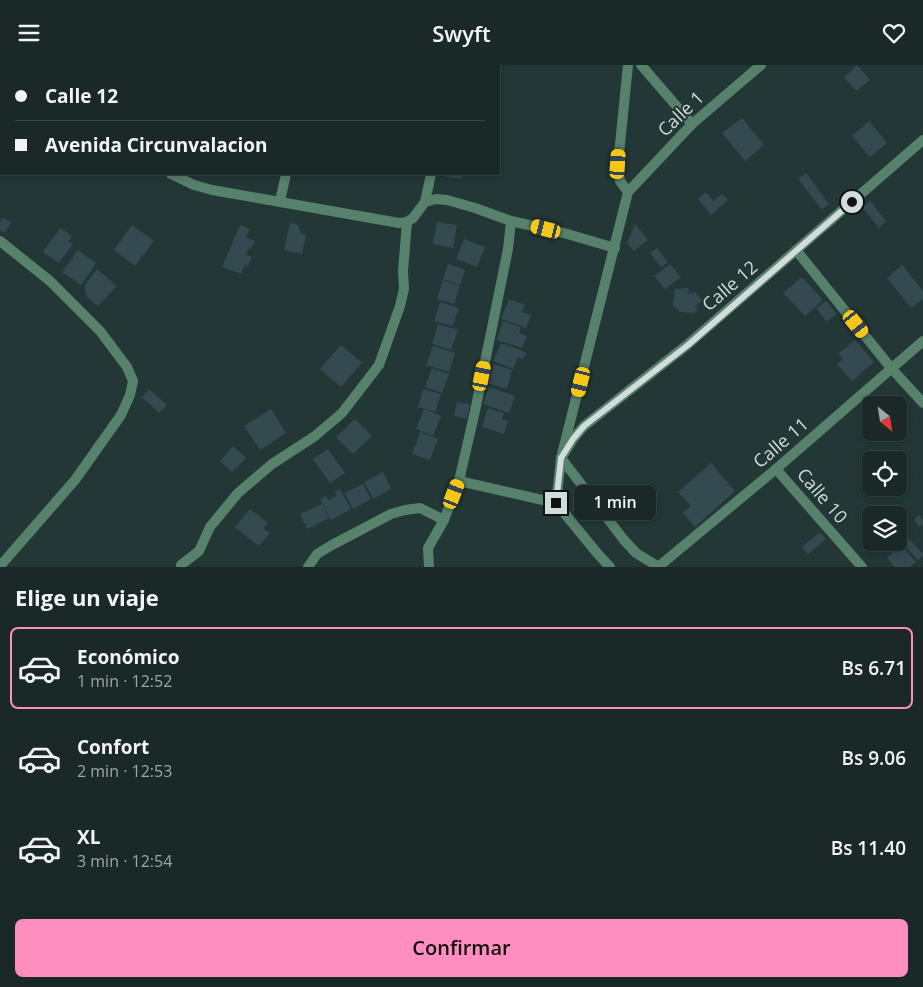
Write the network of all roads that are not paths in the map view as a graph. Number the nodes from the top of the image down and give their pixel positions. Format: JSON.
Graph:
{"nodes":[{"id":1,"x":628,"y":65,"type":"edge"},
{"id":2,"x":641,"y":65,"type":"edge"},
{"id":3,"x":761,"y":65,"type":"edge"},
{"id":4,"x":692,"y":124,"type":"junction"},
{"id":5,"x":923,"y":140,"type":"edge"},
{"id":6,"x":173,"y":175,"type":"edge"},
{"id":7,"x":286,"y":175,"type":"edge"},
{"id":8,"x":431,"y":175,"type":"edge"},
{"id":9,"x":628,"y":192,"type":"junction"},
{"id":10,"x":280,"y":201,"type":"junction"},
{"id":11,"x":425,"y":202,"type":"junction"},
{"id":12,"x":511,"y":221,"type":"junction"},
{"id":13,"x":407,"y":222,"type":"junction"},
{"id":14,"x":0,"y":241,"type":"edge"},
{"id":15,"x":615,"y":248,"type":"junction"},
{"id":16,"x":796,"y":251,"type":"junction"},
{"id":17,"x":923,"y":341,"type":"edge"},
{"id":18,"x":891,"y":368,"type":"junction"},
{"id":19,"x":923,"y":403,"type":"edge"},
{"id":20,"x":561,"y":458,"type":"junction"},
{"id":21,"x":776,"y":469,"type":"junction"},
{"id":22,"x":459,"y":481,"type":"junction"},
{"id":23,"x":556,"y":503,"type":"junction"},
{"id":24,"x":444,"y":520,"type":"junction"},
{"id":25,"x":181,"y":565,"type":"dead end"},
{"id":26,"x":0,"y":566,"type":"edge"},
{"id":27,"x":308,"y":567,"type":"edge"},
{"id":28,"x":429,"y":567,"type":"edge"},
{"id":29,"x":610,"y":567,"type":"edge"},
{"id":30,"x":658,"y":567,"type":"edge"},
{"id":31,"x":862,"y":567,"type":"edge"}],
"edges":[{"from":1,"to":9,"type":"street"},
{"from":2,"to":4,"type":"street"},
{"from":3,"to":4,"type":"street","name":"Calle 1"},
{"from":4,"to":9,"type":"street","name":"Calle 1"},
{"from":5,"to":16,"type":"street","name":"Calle 12"},
{"from":6,"to":10,"type":"street"},
{"from":7,"to":10,"type":"street"},
{"from":8,"to":11,"type":"street"},
{"from":9,"to":15,"type":"street"},
{"from":10,"to":13,"type":"street"},
{"from":11,"to":12,"type":"street"},
{"from":11,"to":13,"type":"street"},
{"from":12,"to":15,"type":"street"},
{"from":12,"to":22,"type":"street"},
{"from":13,"to":25,"type":"street"},
{"from":14,"to":26,"type":"street"},
{"from":15,"to":20,"type":"street"},
{"from":16,"to":18,"type":"street"},
{"from":16,"to":20,"type":"street","name":"Calle 12"},
{"from":17,"to":18,"type":"street","name":"Calle 11"},
{"from":18,"to":19,"type":"street"},
{"from":18,"to":21,"type":"street","name":"Calle 11"},
{"from":20,"to":23,"type":"street"},
{"from":20,"to":30,"type":"street"},
{"from":21,"to":30,"type":"street","name":"Calle 11"},
{"from":21,"to":31,"type":"street","name":"Calle 10"},
{"from":22,"to":23,"type":"street"},
{"from":22,"to":24,"type":"street"},
{"from":23,"to":29,"type":"street"},
{"from":24,"to":27,"type":"street"},
{"from":24,"to":28,"type":"street"}]}
